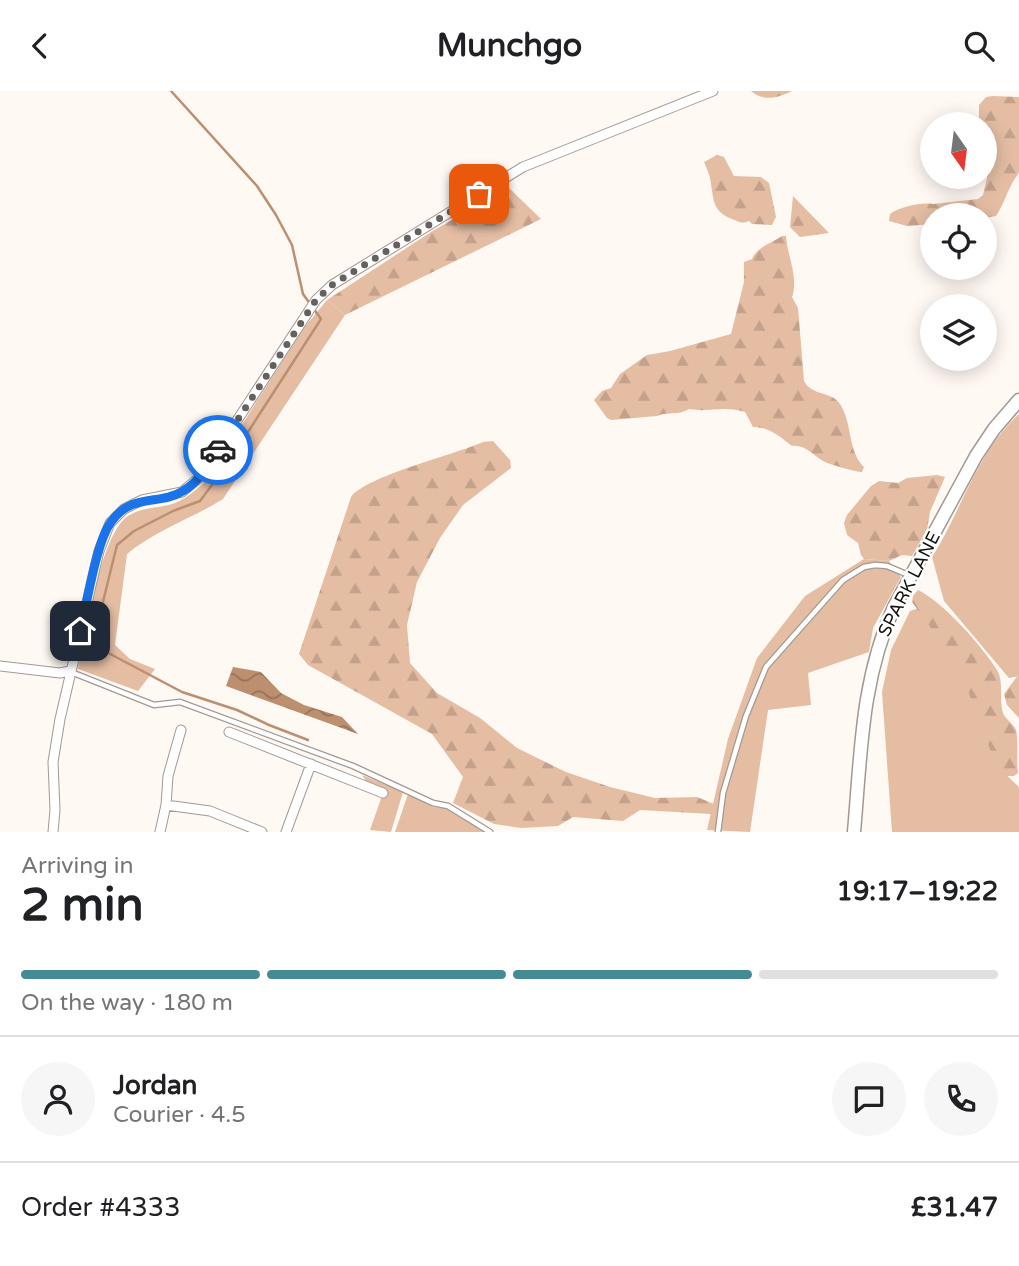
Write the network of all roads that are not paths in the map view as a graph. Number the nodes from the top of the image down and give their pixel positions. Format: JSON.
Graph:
{"nodes":[{"id":1,"x":713,"y":91,"type":"edge"},
{"id":2,"x":1019,"y":400,"type":"edge"},
{"id":3,"x":911,"y":576,"type":"junction"},
{"id":4,"x":0,"y":666,"type":"edge"},
{"id":5,"x":70,"y":671,"type":"junction"},
{"id":6,"x":181,"y":730,"type":"dead end"},
{"id":7,"x":229,"y":732,"type":"dead end"},
{"id":8,"x":311,"y":764,"type":"junction"},
{"id":9,"x":383,"y":793,"type":"dead end"},
{"id":10,"x":166,"y":805,"type":"junction"},
{"id":11,"x":53,"y":832,"type":"edge"},
{"id":12,"x":160,"y":832,"type":"edge"},
{"id":13,"x":262,"y":832,"type":"edge"},
{"id":14,"x":286,"y":832,"type":"edge"},
{"id":15,"x":489,"y":832,"type":"edge"},
{"id":16,"x":718,"y":832,"type":"edge"},
{"id":17,"x":853,"y":832,"type":"edge"}],
"edges":[{"from":1,"to":5,"type":"street"},
{"from":2,"to":3,"type":"main road","name":"SPARK LANE"},
{"from":3,"to":16,"type":"lane"},
{"from":3,"to":17,"type":"main road","name":"SPARK LANE"},
{"from":4,"to":5,"type":"street"},
{"from":5,"to":11,"type":"street"},
{"from":5,"to":15,"type":"lane"},
{"from":6,"to":10,"type":"street"},
{"from":7,"to":8,"type":"street"},
{"from":8,"to":9,"type":"street"},
{"from":8,"to":14,"type":"street"},
{"from":10,"to":12,"type":"street"},
{"from":10,"to":13,"type":"street"}]}
